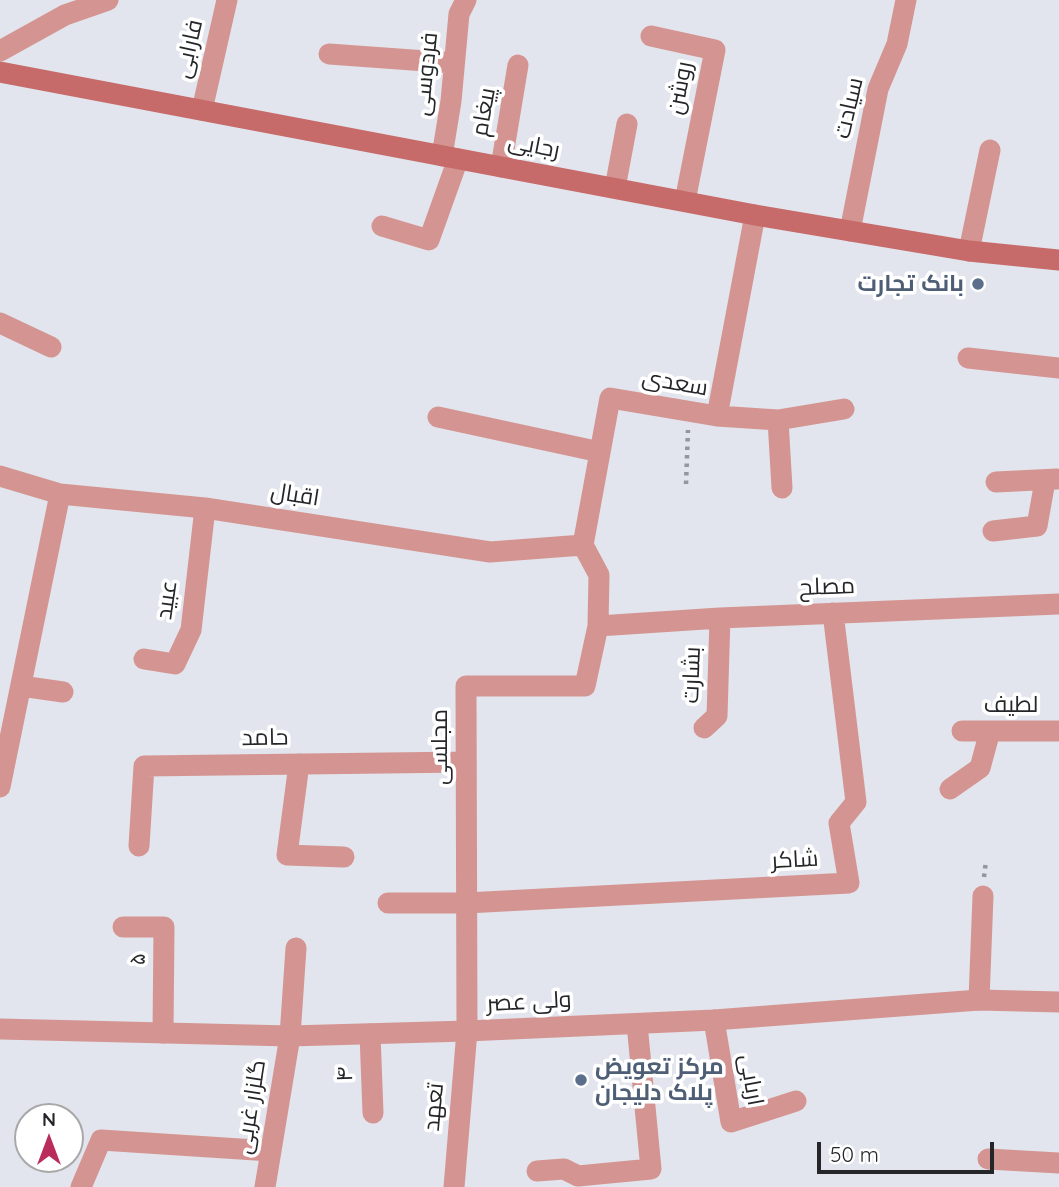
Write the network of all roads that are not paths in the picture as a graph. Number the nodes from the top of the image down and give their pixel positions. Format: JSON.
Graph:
{"nodes":[{"id":1,"x":108,"y":0,"type":"edge"},
{"id":2,"x":227,"y":0,"type":"edge"},
{"id":3,"x":466,"y":0,"type":"edge"},
{"id":4,"x":906,"y":0,"type":"edge"},
{"id":5,"x":651,"y":36,"type":"dead end"},
{"id":6,"x":0,"y":51,"type":"edge"},
{"id":7,"x":329,"y":54,"type":"dead end"},
{"id":8,"x":454,"y":63,"type":"junction"},
{"id":9,"x":518,"y":65,"type":"dead end"},
{"id":10,"x":0,"y":72,"type":"edge"},
{"id":11,"x":202,"y":110,"type":"junction"},
{"id":12,"x":627,"y":124,"type":"dead end"},
{"id":13,"x":990,"y":150,"type":"dead end"},
{"id":14,"x":450,"y":157,"type":"junction"},
{"id":15,"x":501,"y":167,"type":"junction"},
{"id":16,"x":615,"y":188,"type":"junction"},
{"id":17,"x":685,"y":201,"type":"junction"},
{"id":18,"x":755,"y":215,"type":"junction"},
{"id":19,"x":382,"y":226,"type":"dead end"},
{"id":20,"x":850,"y":231,"type":"junction"},
{"id":21,"x":969,"y":251,"type":"junction"},
{"id":22,"x":1059,"y":260,"type":"edge"},
{"id":23,"x":0,"y":323,"type":"edge"},
{"id":24,"x":51,"y":347,"type":"dead end"},
{"id":25,"x":968,"y":358,"type":"dead end"},
{"id":26,"x":1059,"y":368,"type":"edge"},
{"id":27,"x":844,"y":409,"type":"dead end"},
{"id":28,"x":717,"y":416,"type":"junction"},
{"id":29,"x":438,"y":417,"type":"dead end"},
{"id":30,"x":778,"y":420,"type":"junction"},
{"id":31,"x":600,"y":452,"type":"junction"},
{"id":32,"x":0,"y":475,"type":"edge"},
{"id":33,"x":1052,"y":479,"type":"edge"},
{"id":34,"x":996,"y":482,"type":"dead end"},
{"id":35,"x":782,"y":488,"type":"dead end"},
{"id":36,"x":60,"y":494,"type":"junction"},
{"id":37,"x":205,"y":508,"type":"junction"},
{"id":38,"x":993,"y":531,"type":"dead end"},
{"id":39,"x":583,"y":545,"type":"junction"},
{"id":40,"x":1059,"y":604,"type":"edge"},
{"id":41,"x":834,"y":613,"type":"junction"},
{"id":42,"x":720,"y":618,"type":"junction"},
{"id":43,"x":598,"y":626,"type":"junction"},
{"id":44,"x":144,"y":659,"type":"dead end"},
{"id":45,"x":21,"y":686,"type":"junction"},
{"id":46,"x":62,"y":692,"type":"dead end"},
{"id":47,"x":704,"y":728,"type":"dead end"},
{"id":48,"x":962,"y":731,"type":"dead end"},
{"id":49,"x":990,"y":731,"type":"junction"},
{"id":50,"x":1059,"y":731,"type":"edge"},
{"id":51,"x":466,"y":762,"type":"junction"},
{"id":52,"x":299,"y":764,"type":"junction"},
{"id":53,"x":0,"y":787,"type":"edge"},
{"id":54,"x":950,"y":789,"type":"dead end"},
{"id":55,"x":139,"y":846,"type":"dead end"},
{"id":56,"x":344,"y":857,"type":"dead end"},
{"id":57,"x":983,"y":896,"type":"dead end"},
{"id":58,"x":388,"y":903,"type":"dead end"},
{"id":59,"x":466,"y":903,"type":"junction"},
{"id":60,"x":123,"y":927,"type":"dead end"},
{"id":61,"x":296,"y":948,"type":"dead end"},
{"id":62,"x":979,"y":1000,"type":"junction"},
{"id":63,"x":1059,"y":1002,"type":"edge"},
{"id":64,"x":714,"y":1020,"type":"junction"},
{"id":65,"x":637,"y":1024,"type":"junction"},
{"id":66,"x":0,"y":1029,"type":"edge"},
{"id":67,"x":467,"y":1031,"type":"junction"},
{"id":68,"x":163,"y":1033,"type":"junction"},
{"id":69,"x":370,"y":1034,"type":"junction"},
{"id":70,"x":290,"y":1036,"type":"junction"},
{"id":71,"x":796,"y":1101,"type":"dead end"},
{"id":72,"x":373,"y":1113,"type":"dead end"},
{"id":73,"x":271,"y":1151,"type":"junction"},
{"id":74,"x":988,"y":1159,"type":"dead end"},
{"id":75,"x":1059,"y":1163,"type":"edge"},
{"id":76,"x":537,"y":1171,"type":"dead end"},
{"id":77,"x":82,"y":1187,"type":"edge"},
{"id":78,"x":265,"y":1187,"type":"edge"},
{"id":79,"x":454,"y":1187,"type":"edge"}],
"edges":[{"from":1,"to":6,"type":"street"},
{"from":2,"to":11,"type":"street","name":"فارابی"},
{"from":3,"to":8,"type":"street","name":"فردوسی"},
{"from":4,"to":20,"type":"street","name":"سیادت"},
{"from":5,"to":17,"type":"street","name":"روشن"},
{"from":7,"to":8,"type":"street"},
{"from":8,"to":14,"type":"street","name":"فردوسی"},
{"from":9,"to":15,"type":"street","name":"پیغام"},
{"from":10,"to":11,"type":"main road","name":"رجایی"},
{"from":11,"to":14,"type":"main road","name":"رجایی"},
{"from":12,"to":16,"type":"street"},
{"from":13,"to":21,"type":"street"},
{"from":14,"to":15,"type":"main road","name":"رجایی"},
{"from":14,"to":19,"type":"street","name":"فردوسی"},
{"from":15,"to":16,"type":"main road","name":"رجایی"},
{"from":16,"to":17,"type":"main road","name":"رجایی"},
{"from":17,"to":18,"type":"main road","name":"رجایی"},
{"from":18,"to":20,"type":"main road","name":"رجایی"},
{"from":18,"to":28,"type":"street","name":"سعدی"},
{"from":20,"to":21,"type":"main road","name":"رجایی"},
{"from":21,"to":22,"type":"main road","name":"رجایی"},
{"from":23,"to":24,"type":"street"},
{"from":25,"to":26,"type":"street"},
{"from":27,"to":30,"type":"street"},
{"from":28,"to":30,"type":"street"},
{"from":28,"to":31,"type":"street","name":"سعدی"},
{"from":29,"to":31,"type":"street"},
{"from":30,"to":35,"type":"street"},
{"from":31,"to":39,"type":"street","name":"سعدی"},
{"from":32,"to":36,"type":"street","name":"اقبال"},
{"from":33,"to":34,"type":"street"},
{"from":33,"to":38,"type":"street"},
{"from":36,"to":37,"type":"street","name":"اقبال"},
{"from":36,"to":45,"type":"street"},
{"from":37,"to":39,"type":"street","name":"اقبال"},
{"from":37,"to":44,"type":"street","name":"عبید"},
{"from":39,"to":43,"type":"street","name":"مجلسی"},
{"from":40,"to":41,"type":"street","name":"مصلح"},
{"from":41,"to":42,"type":"street","name":"مصلح"},
{"from":41,"to":59,"type":"street","name":"شاکر"},
{"from":42,"to":43,"type":"street","name":"مصلح"},
{"from":42,"to":47,"type":"street","name":"بشارت"},
{"from":43,"to":51,"type":"street","name":"مجلسی"},
{"from":45,"to":46,"type":"street"},
{"from":45,"to":53,"type":"street"},
{"from":48,"to":49,"type":"street","name":"لطیف"},
{"from":49,"to":50,"type":"street","name":"لطیف"},
{"from":49,"to":54,"type":"street"},
{"from":51,"to":52,"type":"street","name":"حامد"},
{"from":51,"to":59,"type":"street","name":"مجلسی"},
{"from":52,"to":55,"type":"street","name":"حامد"},
{"from":52,"to":56,"type":"street"},
{"from":57,"to":62,"type":"street"},
{"from":58,"to":59,"type":"street"},
{"from":59,"to":67,"type":"street","name":"مجلسی"},
{"from":60,"to":68,"type":"street","name":"۵"},
{"from":61,"to":70,"type":"street","name":"گلزار غربی"},
{"from":62,"to":63,"type":"street","name":"ولی عصر"},
{"from":62,"to":64,"type":"street","name":"ولی عصر"},
{"from":64,"to":65,"type":"street","name":"ولی عصر"},
{"from":64,"to":71,"type":"street","name":"اربابی"},
{"from":65,"to":67,"type":"street","name":"ولی عصر"},
{"from":65,"to":76,"type":"street"},
{"from":66,"to":68,"type":"street","name":"ولی عصر"},
{"from":67,"to":69,"type":"street","name":"ولی عصر"},
{"from":67,"to":79,"type":"street","name":"تعهد"},
{"from":68,"to":70,"type":"street","name":"ولی عصر"},
{"from":69,"to":70,"type":"street","name":"ولی عصر"},
{"from":69,"to":72,"type":"street","name":"۴"},
{"from":70,"to":73,"type":"street","name":"گلزار غربی"},
{"from":73,"to":77,"type":"street"},
{"from":73,"to":78,"type":"street","name":"گلزار غربی"},
{"from":74,"to":75,"type":"street"}]}
